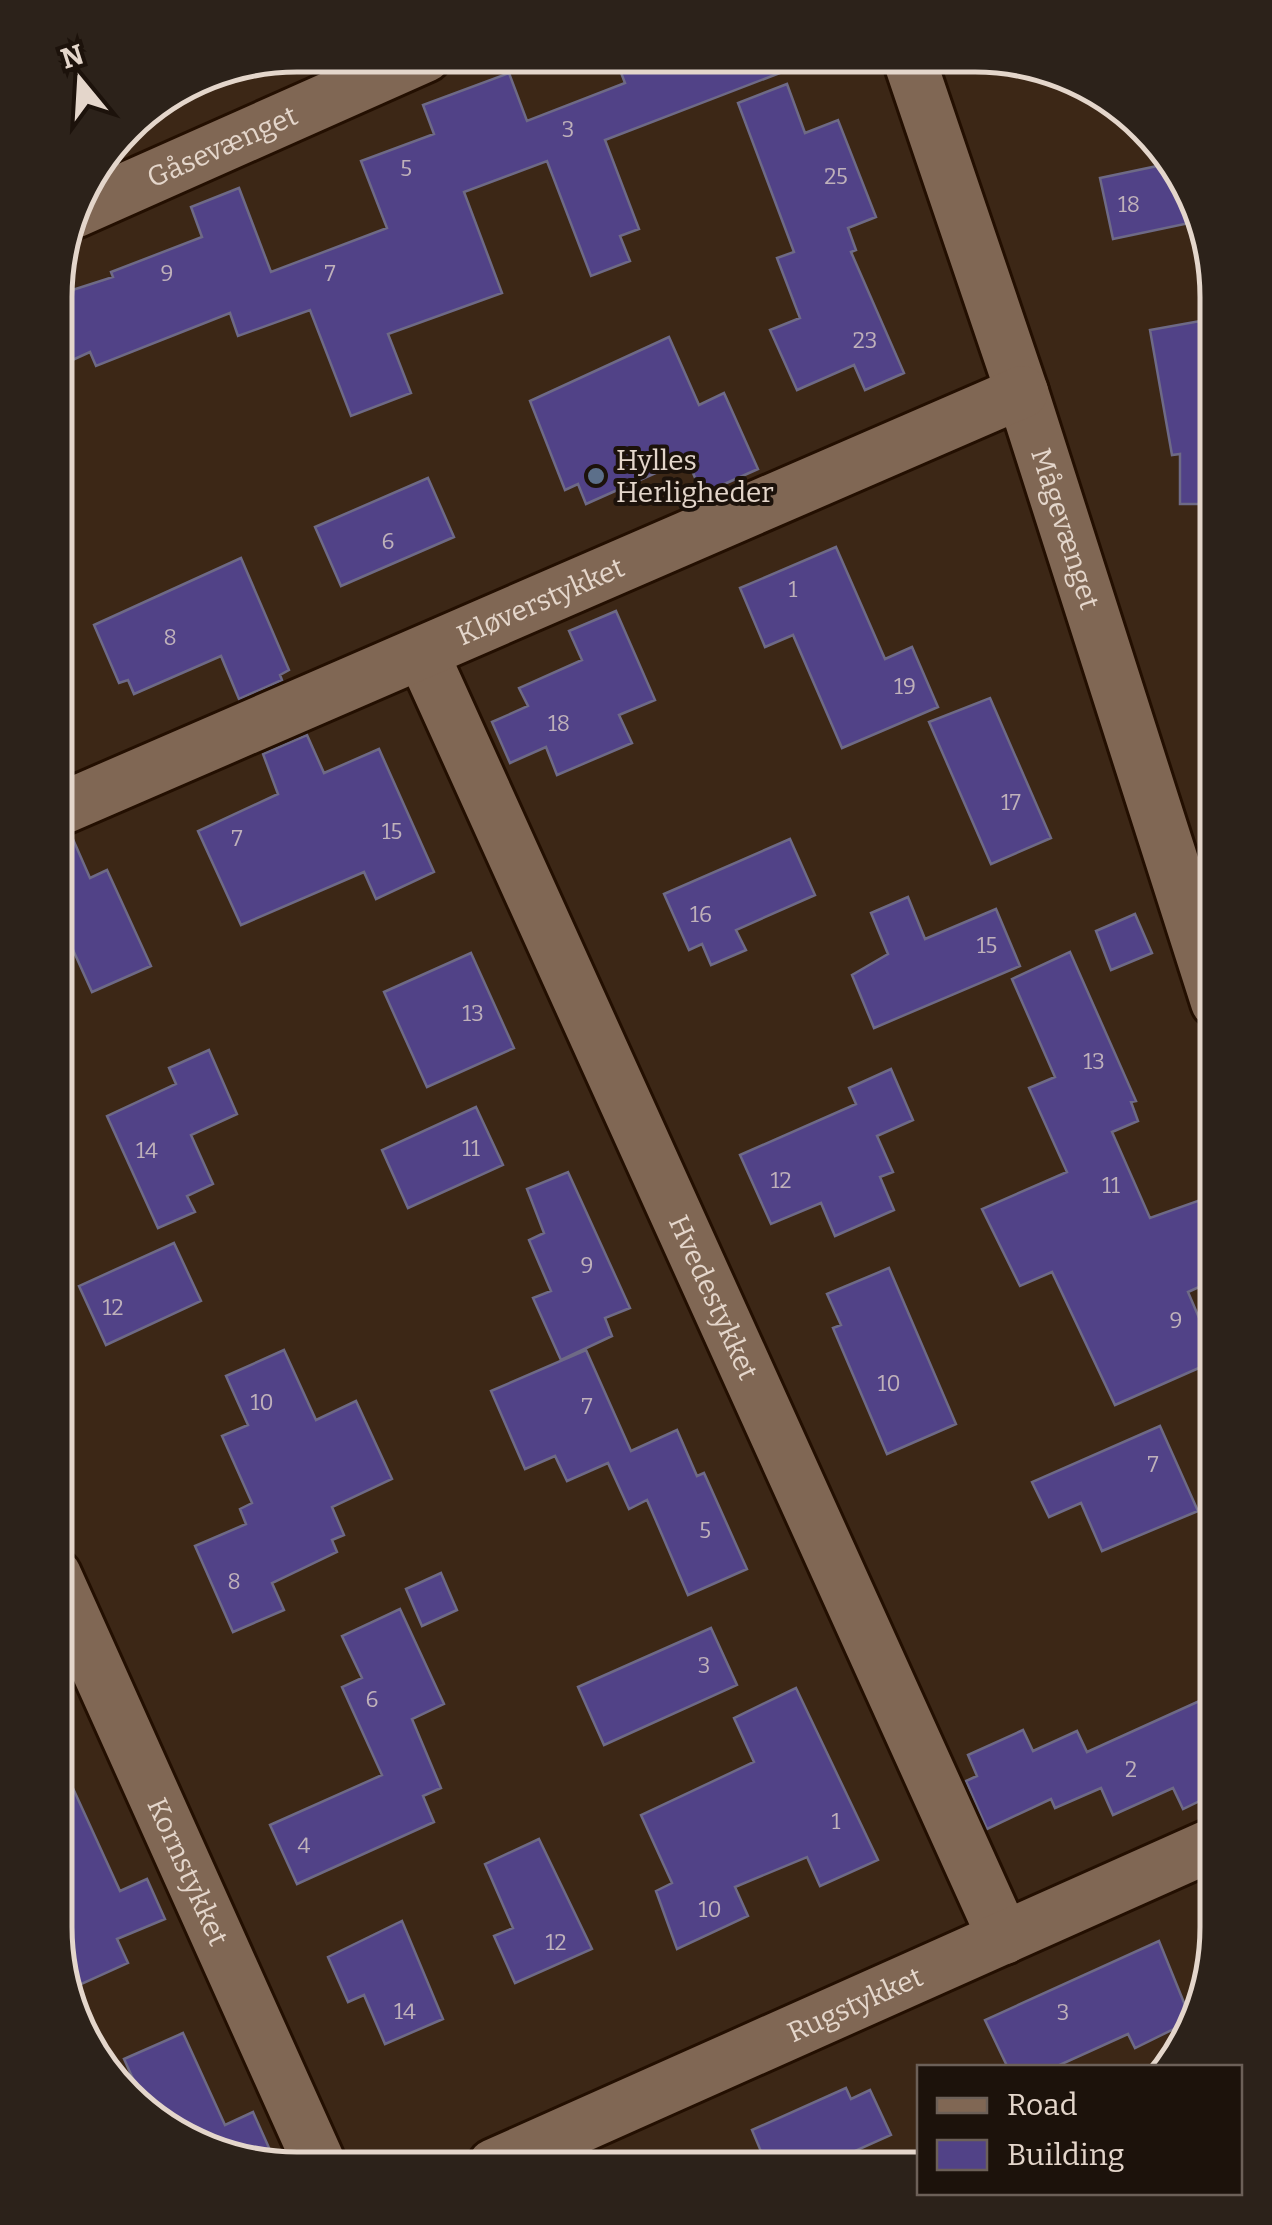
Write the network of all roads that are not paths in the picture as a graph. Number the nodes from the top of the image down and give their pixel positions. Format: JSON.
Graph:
{"nodes":[{"id":1,"x":914,"y":72,"type":"edge"},
{"id":2,"x":387,"y":73,"type":"edge"},
{"id":3,"x":94,"y":203,"type":"edge"},
{"id":4,"x":1022,"y":392,"type":"junction"},
{"id":5,"x":423,"y":655,"type":"junction"},
{"id":6,"x":72,"y":804,"type":"edge"},
{"id":7,"x":1200,"y":948,"type":"edge"},
{"id":8,"x":72,"y":1611,"type":"edge"},
{"id":9,"x":1199,"y":1851,"type":"edge"},
{"id":10,"x":1004,"y":1938,"type":"junction"},
{"id":11,"x":313,"y":2152,"type":"edge"},
{"id":12,"x":523,"y":2152,"type":"edge"}],
"edges":[{"from":1,"to":4,"type":"street","name":"Mågevænget"},
{"from":2,"to":3,"type":"street","name":"Gåsevænget"},
{"from":4,"to":5,"type":"street","name":"Kløverstykket"},
{"from":4,"to":7,"type":"street","name":"Mågevænget"},
{"from":5,"to":6,"type":"street","name":"Kløverstykket"},
{"from":5,"to":10,"type":"street","name":"Hvedestykket"},
{"from":8,"to":11,"type":"street","name":"Kornstykket"},
{"from":9,"to":10,"type":"street","name":"Rugstykket"},
{"from":10,"to":12,"type":"street","name":"Rugstykket"}]}
